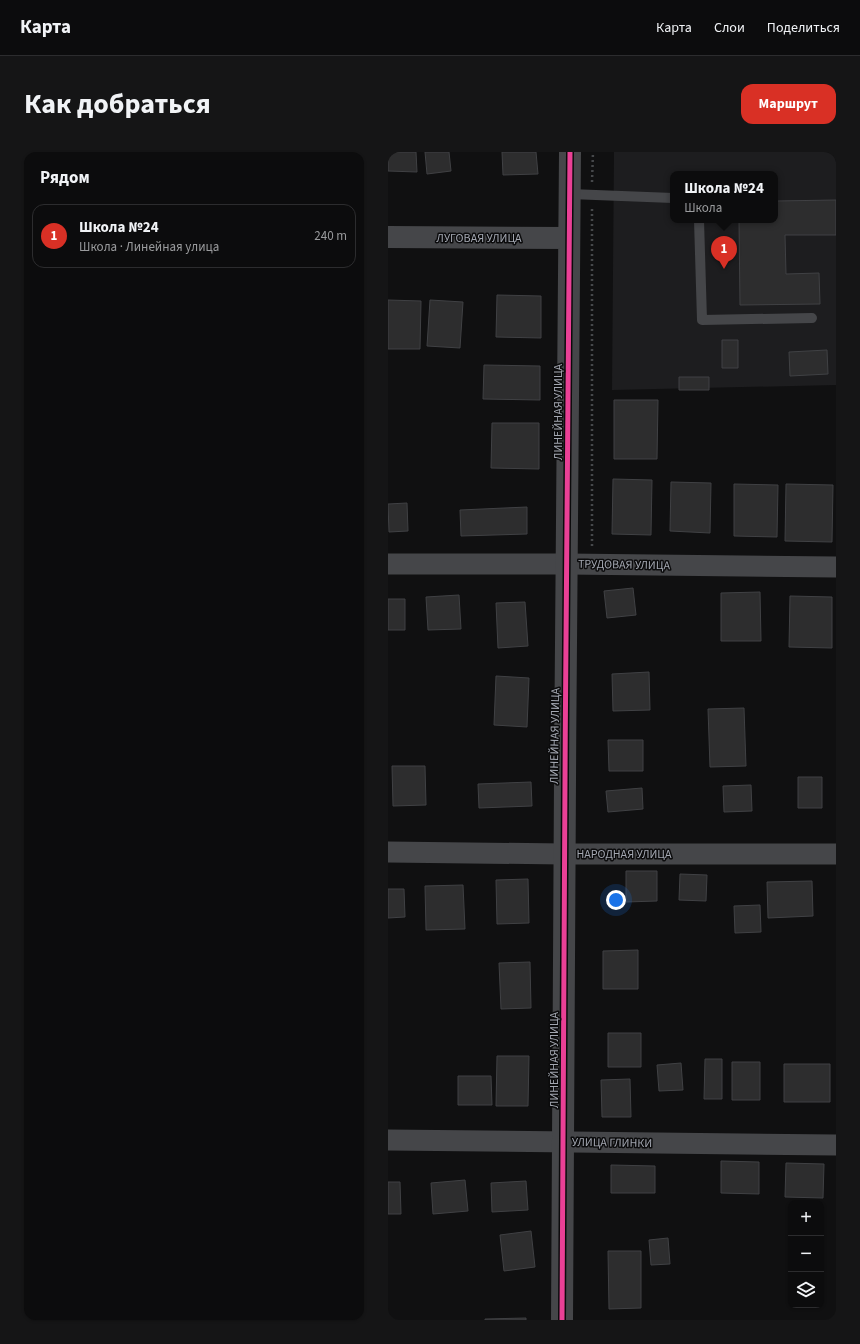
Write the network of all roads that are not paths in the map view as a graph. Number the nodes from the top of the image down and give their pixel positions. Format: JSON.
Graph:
{"nodes":[{"id":1,"x":570,"y":152,"type":"edge"},
{"id":2,"x":570,"y":194,"type":"junction"},
{"id":3,"x":670,"y":198,"type":"edge"},
{"id":4,"x":699,"y":223,"type":"edge"},
{"id":5,"x":388,"y":237,"type":"edge"},
{"id":6,"x":569,"y":238,"type":"junction"},
{"id":7,"x":812,"y":318,"type":"dead end"},
{"id":8,"x":388,"y":564,"type":"edge"},
{"id":9,"x":567,"y":564,"type":"junction"},
{"id":10,"x":836,"y":567,"type":"edge"},
{"id":11,"x":388,"y":852,"type":"edge"},
{"id":12,"x":564,"y":854,"type":"junction"},
{"id":13,"x":836,"y":854,"type":"edge"},
{"id":14,"x":388,"y":1140,"type":"edge"},
{"id":15,"x":564,"y":1142,"type":"junction"},
{"id":16,"x":836,"y":1145,"type":"edge"},
{"id":17,"x":562,"y":1320,"type":"edge"}],
"edges":[{"from":1,"to":2,"type":"street","name":"ЛИНЕЙНАЯ УЛИЦА"},
{"from":2,"to":3,"type":"lane"},
{"from":2,"to":6,"type":"street","name":"ЛИНЕЙНАЯ УЛИЦА"},
{"from":4,"to":7,"type":"lane"},
{"from":5,"to":6,"type":"street","name":"ЛУГОВАЯ УЛИЦА"},
{"from":6,"to":9,"type":"street","name":"ЛИНЕЙНАЯ УЛИЦА"},
{"from":8,"to":9,"type":"street","name":"ТРУДОВАЯ УЛИЦА"},
{"from":9,"to":10,"type":"street","name":"ТРУДОВАЯ УЛИЦА"},
{"from":9,"to":12,"type":"street","name":"ЛИНЕЙНАЯ УЛИЦА"},
{"from":11,"to":12,"type":"street","name":"НАРОДНАЯ УЛИЦА"},
{"from":12,"to":13,"type":"street","name":"НАРОДНАЯ УЛИЦА"},
{"from":12,"to":15,"type":"street","name":"ЛИНЕЙНАЯ УЛИЦА"},
{"from":14,"to":15,"type":"street","name":"УЛИЦА ГЛИНКИ"},
{"from":15,"to":16,"type":"street","name":"УЛИЦА ГЛИНКИ"},
{"from":15,"to":17,"type":"street","name":"ЛИНЕЙНАЯ УЛИЦА"}]}
